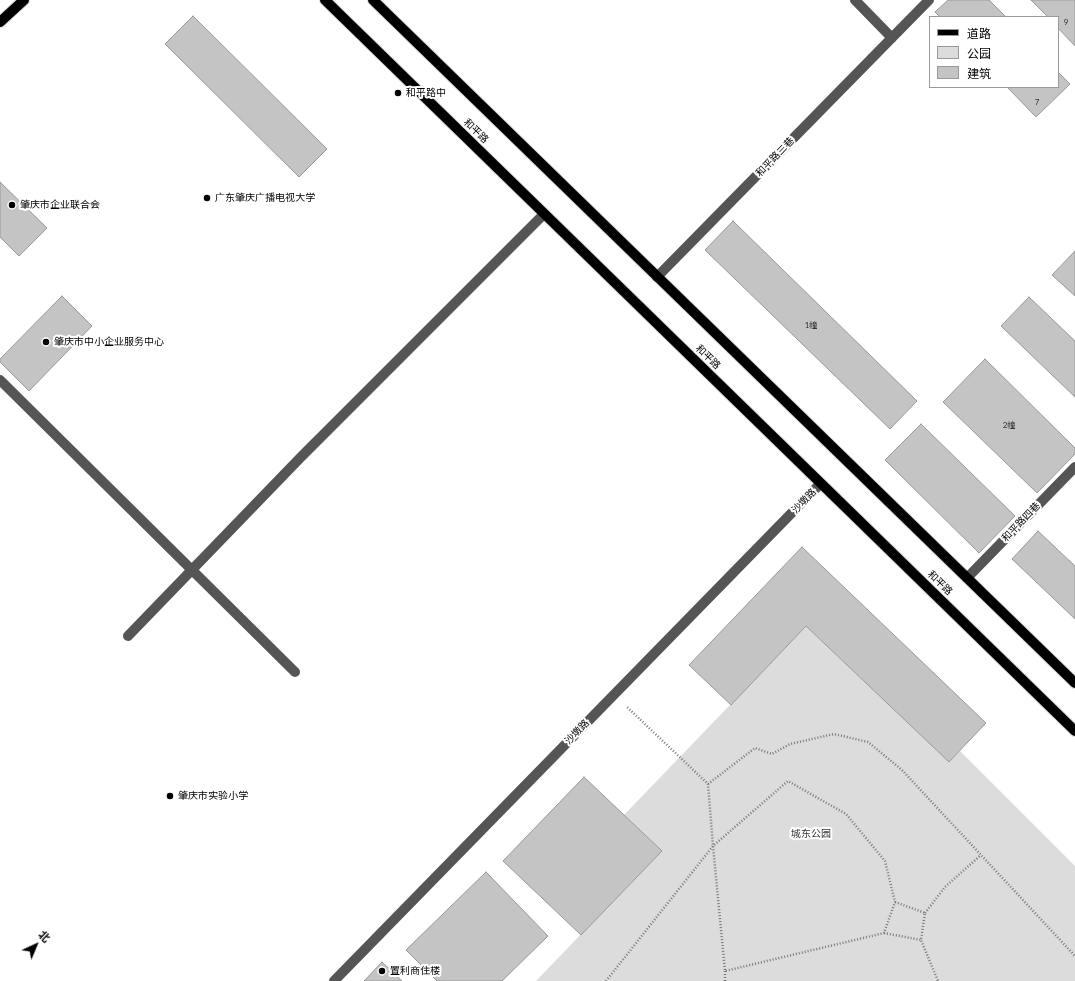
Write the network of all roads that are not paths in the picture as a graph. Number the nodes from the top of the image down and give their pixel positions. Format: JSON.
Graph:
{"nodes":[{"id":1,"x":24,"y":0,"type":"edge"},
{"id":2,"x":324,"y":0,"type":"edge"},
{"id":3,"x":373,"y":0,"type":"edge"},
{"id":4,"x":855,"y":0,"type":"edge"},
{"id":5,"x":929,"y":0,"type":"edge"},
{"id":6,"x":0,"y":22,"type":"edge"},
{"id":7,"x":892,"y":38,"type":"junction"},
{"id":8,"x":544,"y":214,"type":"junction"},
{"id":9,"x":657,"y":277,"type":"junction"},
{"id":10,"x":0,"y":380,"type":"edge"},
{"id":11,"x":1075,"y":467,"type":"edge"},
{"id":12,"x":820,"y":484,"type":"junction"},
{"id":13,"x":192,"y":570,"type":"junction"},
{"id":14,"x":967,"y":578,"type":"junction"},
{"id":15,"x":128,"y":636,"type":"dead end"},
{"id":16,"x":295,"y":672,"type":"dead end"},
{"id":17,"x":1075,"y":683,"type":"edge"},
{"id":18,"x":1075,"y":732,"type":"edge"},
{"id":19,"x":334,"y":981,"type":"edge"}],
"edges":[{"from":1,"to":6,"type":"main road"},
{"from":2,"to":8,"type":"main road","name":"和平路"},
{"from":3,"to":9,"type":"main road"},
{"from":4,"to":7,"type":"street"},
{"from":5,"to":7,"type":"street","name":"和平路二巷"},
{"from":7,"to":9,"type":"street","name":"和平路二巷"},
{"from":8,"to":12,"type":"main road","name":"和平路"},
{"from":8,"to":13,"type":"street"},
{"from":9,"to":14,"type":"main road"},
{"from":10,"to":13,"type":"street"},
{"from":11,"to":14,"type":"street","name":"和平路四巷"},
{"from":12,"to":18,"type":"main road","name":"和平路"},
{"from":12,"to":19,"type":"street","name":"沙墩路"},
{"from":13,"to":15,"type":"street"},
{"from":13,"to":16,"type":"street"},
{"from":14,"to":17,"type":"main road"}]}
